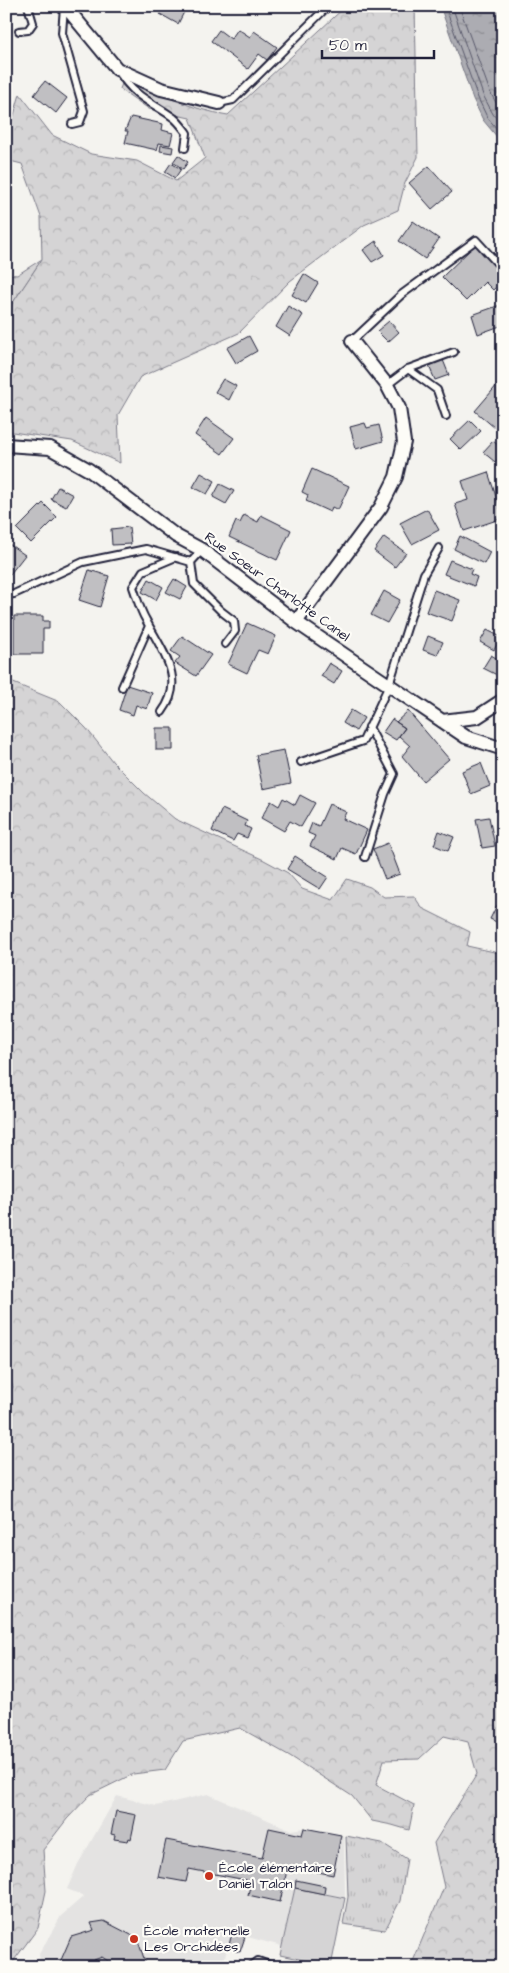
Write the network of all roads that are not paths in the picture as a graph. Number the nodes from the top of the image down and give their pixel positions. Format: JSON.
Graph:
{"nodes":[{"id":1,"x":28,"y":6,"type":"edge"},
{"id":2,"x":65,"y":6,"type":"edge"},
{"id":3,"x":328,"y":6,"type":"edge"},
{"id":4,"x":19,"y":31,"type":"dead end"},
{"id":5,"x":117,"y":69,"type":"junction"},
{"id":6,"x":219,"y":102,"type":"joint"},
{"id":7,"x":72,"y":124,"type":"dead end"},
{"id":8,"x":185,"y":148,"type":"dead end"},
{"id":9,"x":497,"y":264,"type":"dead end"},
{"id":10,"x":352,"y":340,"type":"joint"},
{"id":11,"x":454,"y":352,"type":"dead end"},
{"id":12,"x":408,"y":369,"type":"junction"},
{"id":13,"x":387,"y":384,"type":"junction"},
{"id":14,"x":446,"y":416,"type":"dead end"},
{"id":15,"x":6,"y":445,"type":"edge"},
{"id":16,"x":439,"y":548,"type":"dead end"},
{"id":17,"x":202,"y":550,"type":"junction"},
{"id":18,"x":176,"y":557,"type":"junction"},
{"id":19,"x":191,"y":562,"type":"junction"},
{"id":20,"x":6,"y":595,"type":"edge"},
{"id":21,"x":296,"y":622,"type":"junction"},
{"id":22,"x":149,"y":626,"type":"junction"},
{"id":23,"x":225,"y":644,"type":"dead end"},
{"id":24,"x":389,"y":685,"type":"junction"},
{"id":25,"x":122,"y":687,"type":"dead end"},
{"id":26,"x":503,"y":700,"type":"edge"},
{"id":27,"x":162,"y":712,"type":"dead end"},
{"id":28,"x":442,"y":721,"type":"junction"},
{"id":29,"x":369,"y":728,"type":"junction"},
{"id":30,"x":503,"y":749,"type":"edge"},
{"id":31,"x":301,"y":762,"type":"dead end"},
{"id":32,"x":365,"y":857,"type":"dead end"},
{"id":33,"x":250,"y":1967,"type":"edge"},
{"id":34,"x":275,"y":1967,"type":"edge"}],
"edges":[{"from":1,"to":4,"type":"lane"},
{"from":2,"to":5,"type":"street"},
{"from":2,"to":7,"type":"lane"},
{"from":3,"to":6,"type":"lane"},
{"from":5,"to":6,"type":"street"},
{"from":5,"to":8,"type":"lane"},
{"from":9,"to":10,"type":"lane"},
{"from":10,"to":13,"type":"street"},
{"from":11,"to":12,"type":"lane"},
{"from":12,"to":13,"type":"lane"},
{"from":12,"to":14,"type":"lane"},
{"from":13,"to":21,"type":"street"},
{"from":15,"to":17,"type":"street","name":"Rue Soeur Charlotte Canel"},
{"from":16,"to":24,"type":"lane"},
{"from":17,"to":19,"type":"lane"},
{"from":17,"to":21,"type":"street","name":"Rue Soeur Charlotte Canel"},
{"from":18,"to":19,"type":"lane"},
{"from":18,"to":20,"type":"lane"},
{"from":18,"to":22,"type":"lane"},
{"from":19,"to":23,"type":"lane"},
{"from":21,"to":24,"type":"street","name":"Rue Soeur Charlotte Canel"},
{"from":22,"to":25,"type":"lane"},
{"from":22,"to":27,"type":"lane"},
{"from":24,"to":28,"type":"street","name":"Rue Soeur Charlotte Canel"},
{"from":24,"to":29,"type":"lane"},
{"from":26,"to":28,"type":"street"},
{"from":28,"to":30,"type":"street","name":"Rue Soeur Charlotte Canel"},
{"from":29,"to":31,"type":"lane"},
{"from":29,"to":32,"type":"lane"},
{"from":33,"to":34,"type":"lane"}]}
